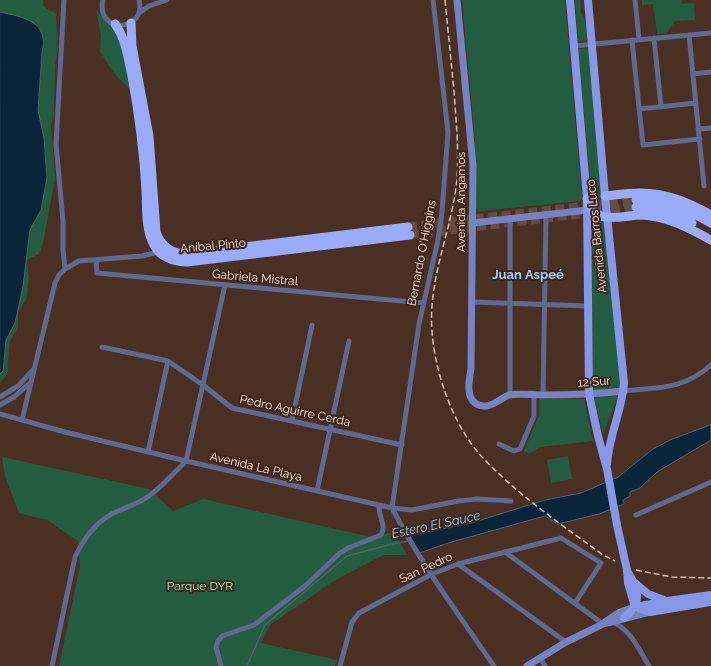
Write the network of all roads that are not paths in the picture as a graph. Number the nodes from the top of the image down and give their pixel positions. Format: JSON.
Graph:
{"nodes":[{"id":1,"x":64,"y":0,"type":"edge"},
{"id":2,"x":102,"y":0,"type":"edge"},
{"id":3,"x":139,"y":0,"type":"edge"},
{"id":4,"x":162,"y":0,"type":"edge"},
{"id":5,"x":167,"y":0,"type":"edge"},
{"id":6,"x":433,"y":0,"type":"edge"},
{"id":7,"x":457,"y":0,"type":"edge"},
{"id":8,"x":570,"y":0,"type":"edge"},
{"id":9,"x":588,"y":0,"type":"edge"},
{"id":10,"x":635,"y":0,"type":"edge"},
{"id":11,"x":139,"y":13,"type":"junction"},
{"id":12,"x":131,"y":22,"type":"junction"},
{"id":13,"x":115,"y":24,"type":"junction"},
{"id":14,"x":711,"y":32,"type":"edge"},
{"id":15,"x":689,"y":35,"type":"junction"},
{"id":16,"x":654,"y":38,"type":"junction"},
{"id":17,"x":639,"y":39,"type":"junction"},
{"id":18,"x":632,"y":40,"type":"junction"},
{"id":19,"x":592,"y":44,"type":"junction"},
{"id":20,"x":574,"y":46,"type":"junction"},
{"id":21,"x":711,"y":72,"type":"edge"},
{"id":22,"x":693,"y":74,"type":"junction"},
{"id":23,"x":696,"y":103,"type":"junction"},
{"id":24,"x":661,"y":106,"type":"junction"},
{"id":25,"x":639,"y":109,"type":"junction"},
{"id":26,"x":711,"y":128,"type":"edge"},
{"id":27,"x":699,"y":129,"type":"junction"},
{"id":28,"x":700,"y":139,"type":"junction"},
{"id":29,"x":704,"y":186,"type":"dead end"},
{"id":30,"x":605,"y":196,"type":"junction"},
{"id":31,"x":588,"y":200,"type":"junction"},
{"id":32,"x":588,"y":210,"type":"junction"},
{"id":33,"x":546,"y":215,"type":"junction"},
{"id":34,"x":711,"y":215,"type":"edge"},
{"id":35,"x":608,"y":217,"type":"junction"},
{"id":36,"x":510,"y":219,"type":"junction"},
{"id":37,"x":472,"y":223,"type":"junction"},
{"id":38,"x":711,"y":223,"type":"edge"},
{"id":39,"x":711,"y":233,"type":"edge"},
{"id":40,"x":711,"y":240,"type":"edge"},
{"id":41,"x":168,"y":249,"type":"junction"},
{"id":42,"x":159,"y":252,"type":"junction"},
{"id":43,"x":96,"y":260,"type":"junction"},
{"id":44,"x":65,"y":268,"type":"junction"},
{"id":45,"x":225,"y":285,"type":"junction"},
{"id":46,"x":471,"y":302,"type":"junction"},
{"id":47,"x":423,"y":303,"type":"junction"},
{"id":48,"x":510,"y":304,"type":"junction"},
{"id":49,"x":545,"y":305,"type":"junction"},
{"id":50,"x":589,"y":306,"type":"junction"},
{"id":51,"x":312,"y":325,"type":"dead end"},
{"id":52,"x":349,"y":341,"type":"dead end"},
{"id":53,"x":102,"y":347,"type":"dead end"},
{"id":54,"x":168,"y":361,"type":"junction"},
{"id":55,"x":711,"y":365,"type":"edge"},
{"id":56,"x":35,"y":368,"type":"junction"},
{"id":57,"x":32,"y":380,"type":"junction"},
{"id":58,"x":203,"y":384,"type":"junction"},
{"id":59,"x":624,"y":391,"type":"junction"},
{"id":60,"x":589,"y":394,"type":"junction"},
{"id":61,"x":510,"y":395,"type":"junction"},
{"id":62,"x":534,"y":395,"type":"junction"},
{"id":63,"x":543,"y":395,"type":"junction"},
{"id":64,"x":0,"y":397,"type":"edge"},
{"id":65,"x":476,"y":403,"type":"joint"},
{"id":66,"x":0,"y":405,"type":"edge"},
{"id":67,"x":0,"y":414,"type":"edge"},
{"id":68,"x":22,"y":420,"type":"junction"},
{"id":69,"x":292,"y":421,"type":"junction"},
{"id":70,"x":331,"y":430,"type":"junction"},
{"id":71,"x":499,"y":444,"type":"dead end"},
{"id":72,"x":402,"y":445,"type":"junction"},
{"id":73,"x":148,"y":452,"type":"junction"},
{"id":74,"x":186,"y":461,"type":"junction"},
{"id":75,"x":607,"y":468,"type":"junction"},
{"id":76,"x":711,"y":482,"type":"edge"},
{"id":77,"x":317,"y":491,"type":"junction"},
{"id":78,"x":511,"y":501,"type":"dead end"},
{"id":79,"x":379,"y":505,"type":"junction"},
{"id":80,"x":392,"y":508,"type":"junction"},
{"id":81,"x":636,"y":516,"type":"dead end"},
{"id":82,"x":505,"y":552,"type":"junction"},
{"id":83,"x":458,"y":564,"type":"junction"},
{"id":84,"x":627,"y":570,"type":"junction"},
{"id":85,"x":432,"y":574,"type":"junction"},
{"id":86,"x":633,"y":580,"type":"junction"},
{"id":87,"x":711,"y":595,"type":"edge"},
{"id":88,"x":667,"y":601,"type":"junction"},
{"id":89,"x":711,"y":602,"type":"edge"},
{"id":90,"x":575,"y":603,"type":"junction"},
{"id":91,"x":635,"y":607,"type":"junction"},
{"id":92,"x":650,"y":612,"type":"junction"},
{"id":93,"x":626,"y":618,"type":"junction"},
{"id":94,"x":612,"y":622,"type":"junction"},
{"id":95,"x":603,"y":624,"type":"junction"},
{"id":96,"x":628,"y":632,"type":"junction"},
{"id":97,"x":566,"y":642,"type":"junction"},
{"id":98,"x":540,"y":658,"type":"junction"},
{"id":99,"x":52,"y":666,"type":"edge"},
{"id":100,"x":220,"y":666,"type":"edge"},
{"id":101,"x":340,"y":666,"type":"edge"},
{"id":102,"x":494,"y":666,"type":"edge"},
{"id":103,"x":527,"y":666,"type":"edge"},
{"id":104,"x":545,"y":666,"type":"edge"},
{"id":105,"x":649,"y":666,"type":"edge"}],
"edges":[{"from":1,"to":44,"type":"street"},
{"from":2,"to":13,"type":"street"},
{"from":3,"to":11,"type":"street"},
{"from":4,"to":5,"type":"street"},
{"from":4,"to":11,"type":"street"},
{"from":6,"to":47,"type":"street","name":"Bernardo O'Higgins"},
{"from":7,"to":37,"type":"street","name":"Avenida Angamos"},
{"from":8,"to":20,"type":"main road","name":"Avenida Barros Luco"},
{"from":9,"to":19,"type":"main road","name":"Avenida Barros Luco"},
{"from":10,"to":17,"type":"street"},
{"from":11,"to":12,"type":"street"},
{"from":12,"to":13,"type":"street"},
{"from":12,"to":41,"type":"highway","name":"Aníbal Pinto"},
{"from":13,"to":42,"type":"highway"},
{"from":14,"to":15,"type":"street"},
{"from":15,"to":16,"type":"street"},
{"from":15,"to":22,"type":"street"},
{"from":16,"to":17,"type":"street"},
{"from":16,"to":24,"type":"street"},
{"from":17,"to":18,"type":"street"},
{"from":18,"to":19,"type":"street"},
{"from":18,"to":25,"type":"street"},
{"from":19,"to":20,"type":"street"},
{"from":19,"to":30,"type":"main road","name":"Avenida Barros Luco"},
{"from":20,"to":31,"type":"main road","name":"Avenida Barros Luco"},
{"from":21,"to":22,"type":"street"},
{"from":22,"to":23,"type":"street"},
{"from":23,"to":24,"type":"street"},
{"from":23,"to":27,"type":"street"},
{"from":24,"to":25,"type":"street"},
{"from":25,"to":28,"type":"street"},
{"from":26,"to":27,"type":"street"},
{"from":27,"to":28,"type":"street"},
{"from":28,"to":29,"type":"street"},
{"from":30,"to":34,"type":"highway"},
{"from":30,"to":35,"type":"main road","name":"Avenida Barros Luco"},
{"from":31,"to":32,"type":"main road","name":"Avenida Barros Luco"},
{"from":31,"to":35,"type":"highway"},
{"from":32,"to":33,"type":"street"},
{"from":32,"to":50,"type":"main road","name":"Avenida Barros Luco"},
{"from":33,"to":36,"type":"street"},
{"from":33,"to":49,"type":"street"},
{"from":35,"to":40,"type":"highway"},
{"from":35,"to":59,"type":"main road","name":"Avenida Barros Luco"},
{"from":36,"to":37,"type":"street"},
{"from":36,"to":48,"type":"street"},
{"from":37,"to":46,"type":"street","name":"Avenida Angamos"},
{"from":38,"to":39,"type":"highway"},
{"from":41,"to":42,"type":"highway"},
{"from":41,"to":42,"type":"highway","name":"Aníbal Pinto"},
{"from":42,"to":43,"type":"street"},
{"from":43,"to":44,"type":"street"},
{"from":43,"to":45,"type":"street","name":"Gabriela Mistral"},
{"from":44,"to":56,"type":"street"},
{"from":45,"to":47,"type":"street","name":"Gabriela Mistral"},
{"from":45,"to":58,"type":"street"},
{"from":46,"to":48,"type":"street"},
{"from":46,"to":65,"type":"street","name":"Avenida Angamos"},
{"from":47,"to":72,"type":"street","name":"Bernardo O'Higgins"},
{"from":48,"to":49,"type":"street"},
{"from":48,"to":61,"type":"street"},
{"from":49,"to":50,"type":"street"},
{"from":49,"to":63,"type":"street"},
{"from":50,"to":60,"type":"main road","name":"Avenida Barros Luco"},
{"from":51,"to":69,"type":"street"},
{"from":52,"to":70,"type":"street"},
{"from":53,"to":54,"type":"street","name":"Pedro Aguirre Cerda"},
{"from":54,"to":58,"type":"street","name":"Pedro Aguirre Cerda"},
{"from":54,"to":73,"type":"street"},
{"from":55,"to":59,"type":"street","name":"12 Sur"},
{"from":56,"to":57,"type":"street"},
{"from":56,"to":64,"type":"street"},
{"from":57,"to":66,"type":"street"},
{"from":57,"to":68,"type":"street"},
{"from":58,"to":69,"type":"street","name":"Pedro Aguirre Cerda"},
{"from":58,"to":74,"type":"street"},
{"from":59,"to":60,"type":"street","name":"12 Sur"},
{"from":59,"to":75,"type":"main road","name":"Avenida Barros Luco"},
{"from":60,"to":63,"type":"street","name":"12 Sur"},
{"from":60,"to":75,"type":"main road","name":"Avenida Barros Luco"},
{"from":61,"to":62,"type":"street","name":"12 Sur"},
{"from":61,"to":65,"type":"street","name":"12 Sur"},
{"from":62,"to":63,"type":"street","name":"12 Sur"},
{"from":62,"to":71,"type":"street"},
{"from":67,"to":68,"type":"street","name":"Avenida La Playa"},
{"from":68,"to":73,"type":"street","name":"Avenida La Playa"},
{"from":69,"to":70,"type":"street","name":"Pedro Aguirre Cerda"},
{"from":70,"to":72,"type":"street","name":"Pedro Aguirre Cerda"},
{"from":70,"to":77,"type":"street"},
{"from":72,"to":80,"type":"street","name":"Bernardo O'Higgins"},
{"from":73,"to":74,"type":"street","name":"Avenida La Playa"},
{"from":74,"to":77,"type":"street","name":"Avenida La Playa"},
{"from":74,"to":99,"type":"street"},
{"from":75,"to":84,"type":"main road","name":"Avenida Barros Luco"},
{"from":76,"to":81,"type":"street"},
{"from":77,"to":79,"type":"street","name":"Avenida La Playa"},
{"from":78,"to":80,"type":"street","name":"Avenida La Playa"},
{"from":79,"to":80,"type":"street","name":"Avenida La Playa"},
{"from":79,"to":100,"type":"street"},
{"from":80,"to":85,"type":"street"},
{"from":82,"to":83,"type":"street","name":"San Pedro"},
{"from":82,"to":90,"type":"street"},
{"from":82,"to":90,"type":"street","name":"San Pedro"},
{"from":83,"to":85,"type":"street","name":"San Pedro"},
{"from":83,"to":97,"type":"street"},
{"from":84,"to":86,"type":"main road","name":"Avenida Barros Luco"},
{"from":84,"to":91,"type":"main road","name":"Avenida Barros Luco"},
{"from":85,"to":101,"type":"street","name":"San Pedro"},
{"from":85,"to":102,"type":"street"},
{"from":86,"to":88,"type":"main road"},
{"from":86,"to":91,"type":"main road","name":"Avenida Barros Luco"},
{"from":87,"to":88,"type":"main road"},
{"from":88,"to":91,"type":"main road"},
{"from":89,"to":92,"type":"main road"},
{"from":90,"to":95,"type":"street"},
{"from":91,"to":92,"type":"main road"},
{"from":91,"to":93,"type":"main road"},
{"from":91,"to":95,"type":"street"},
{"from":92,"to":93,"type":"street"},
{"from":93,"to":94,"type":"street"},
{"from":93,"to":96,"type":"street"},
{"from":94,"to":95,"type":"street"},
{"from":94,"to":96,"type":"street"},
{"from":95,"to":97,"type":"street"},
{"from":96,"to":105,"type":"street"},
{"from":97,"to":98,"type":"street"},
{"from":98,"to":103,"type":"street"},
{"from":98,"to":104,"type":"street"}]}
